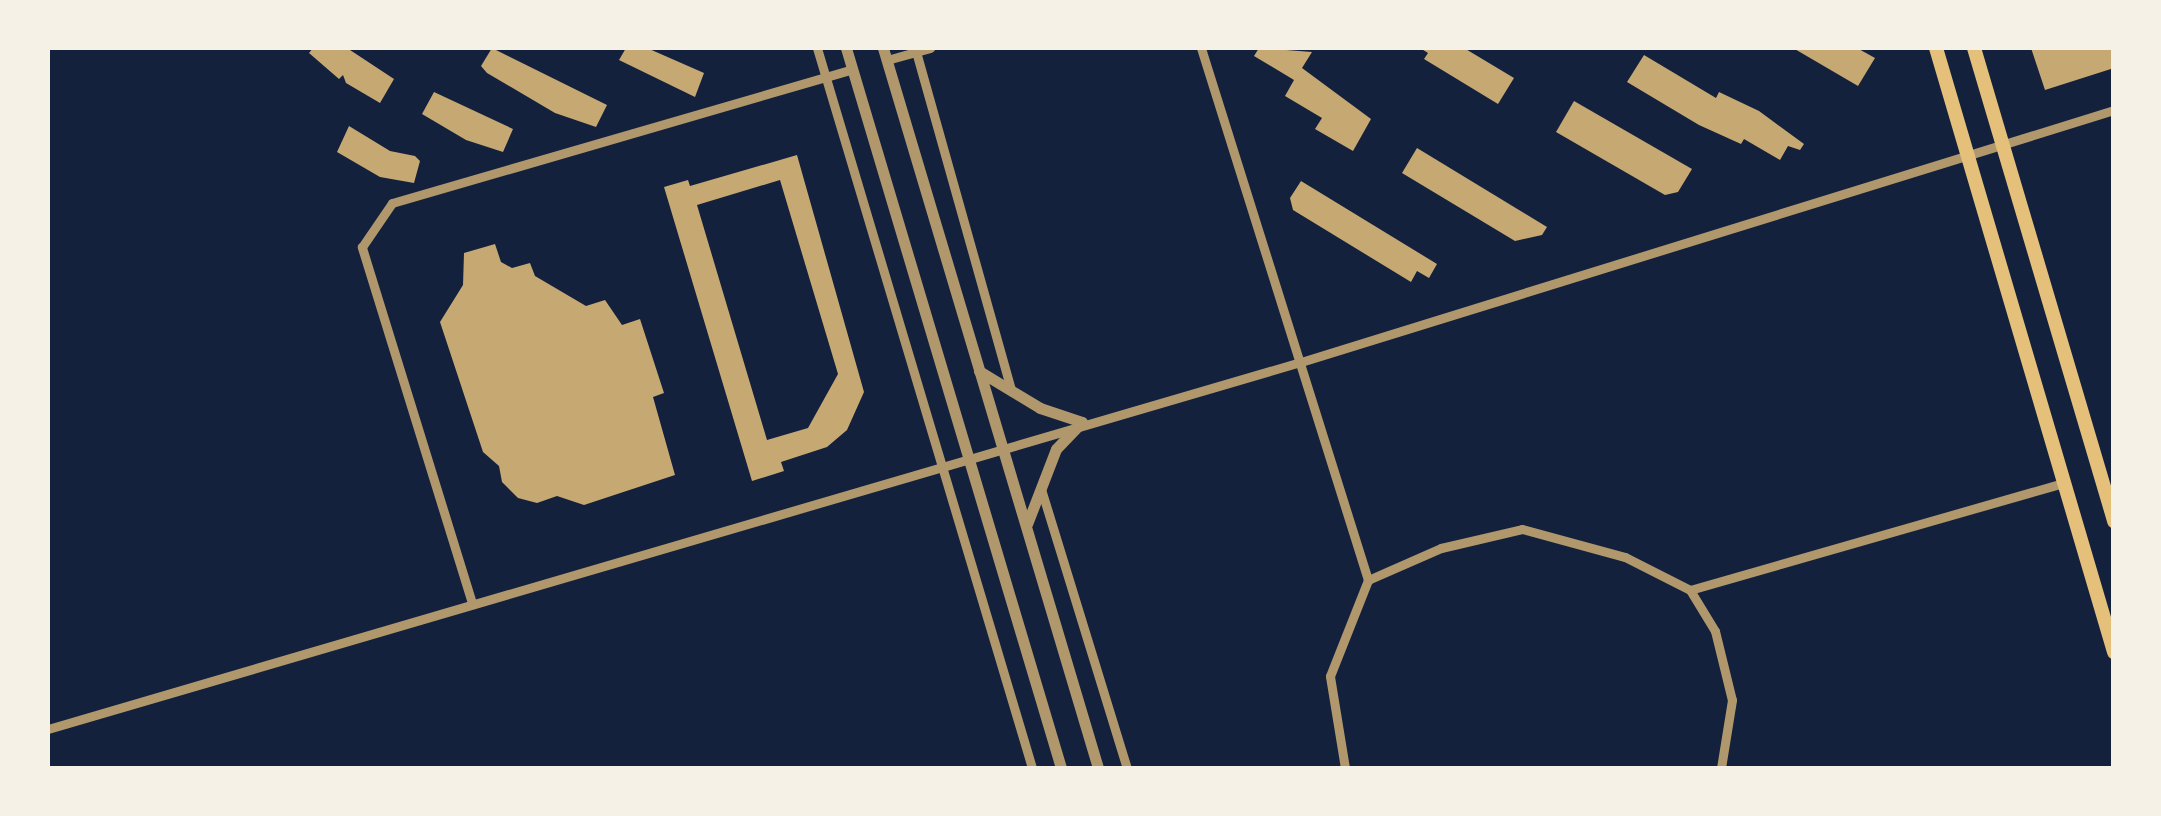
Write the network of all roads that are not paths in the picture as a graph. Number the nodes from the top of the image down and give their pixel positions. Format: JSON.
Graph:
{"nodes":[{"id":1,"x":817,"y":48,"type":"edge"},
{"id":2,"x":846,"y":48,"type":"edge"},
{"id":3,"x":930,"y":48,"type":"edge"},
{"id":4,"x":1201,"y":48,"type":"edge"},
{"id":5,"x":1936,"y":48,"type":"edge"},
{"id":6,"x":1974,"y":48,"type":"edge"},
{"id":7,"x":916,"y":49,"type":"edge"},
{"id":8,"x":885,"y":54,"type":"edge"},
{"id":9,"x":852,"y":69,"type":"junction"},
{"id":10,"x":826,"y":77,"type":"junction"},
{"id":11,"x":2114,"y":110,"type":"edge"},
{"id":12,"x":2004,"y":147,"type":"junction"},
{"id":13,"x":1968,"y":157,"type":"junction"},
{"id":14,"x":1302,"y":362,"type":"junction"},
{"id":15,"x":979,"y":370,"type":"junction"},
{"id":16,"x":1012,"y":392,"type":"junction"},
{"id":17,"x":1082,"y":422,"type":"junction"},
{"id":18,"x":1002,"y":446,"type":"junction"},
{"id":19,"x":967,"y":456,"type":"junction"},
{"id":20,"x":942,"y":463,"type":"junction"},
{"id":21,"x":2062,"y":483,"type":"junction"},
{"id":22,"x":1040,"y":486,"type":"junction"},
{"id":23,"x":2114,"y":522,"type":"edge"},
{"id":24,"x":1027,"y":524,"type":"junction"},
{"id":25,"x":1368,"y":580,"type":"junction"},
{"id":26,"x":1690,"y":590,"type":"junction"},
{"id":27,"x":472,"y":603,"type":"junction"},
{"id":28,"x":2114,"y":652,"type":"edge"},
{"id":29,"x":48,"y":729,"type":"edge"},
{"id":30,"x":1032,"y":768,"type":"edge"},
{"id":31,"x":1061,"y":768,"type":"edge"},
{"id":32,"x":1098,"y":768,"type":"edge"},
{"id":33,"x":1127,"y":768,"type":"edge"},
{"id":34,"x":1345,"y":768,"type":"edge"},
{"id":35,"x":1720,"y":768,"type":"edge"}],
"edges":[{"from":1,"to":10,"type":"street"},
{"from":2,"to":9,"type":"street"},
{"from":3,"to":7,"type":"street"},
{"from":4,"to":14,"type":"street"},
{"from":5,"to":13,"type":"main road"},
{"from":6,"to":12,"type":"main road"},
{"from":7,"to":8,"type":"street"},
{"from":7,"to":16,"type":"street"},
{"from":8,"to":15,"type":"street"},
{"from":9,"to":10,"type":"street"},
{"from":9,"to":19,"type":"street"},
{"from":10,"to":20,"type":"street"},
{"from":10,"to":27,"type":"street"},
{"from":11,"to":12,"type":"street"},
{"from":12,"to":13,"type":"street"},
{"from":12,"to":23,"type":"main road"},
{"from":13,"to":14,"type":"street"},
{"from":13,"to":21,"type":"main road"},
{"from":14,"to":17,"type":"street"},
{"from":14,"to":25,"type":"street"},
{"from":15,"to":16,"type":"street"},
{"from":15,"to":18,"type":"street"},
{"from":16,"to":17,"type":"street"},
{"from":17,"to":18,"type":"street"},
{"from":17,"to":22,"type":"street"},
{"from":18,"to":19,"type":"street"},
{"from":18,"to":24,"type":"street"},
{"from":19,"to":20,"type":"street"},
{"from":19,"to":31,"type":"street"},
{"from":20,"to":27,"type":"street"},
{"from":20,"to":30,"type":"street"},
{"from":21,"to":26,"type":"street"},
{"from":21,"to":28,"type":"main road"},
{"from":22,"to":24,"type":"street"},
{"from":22,"to":33,"type":"street"},
{"from":24,"to":32,"type":"street"},
{"from":25,"to":26,"type":"street"},
{"from":25,"to":34,"type":"street"},
{"from":26,"to":35,"type":"street"},
{"from":27,"to":29,"type":"street"}]}
